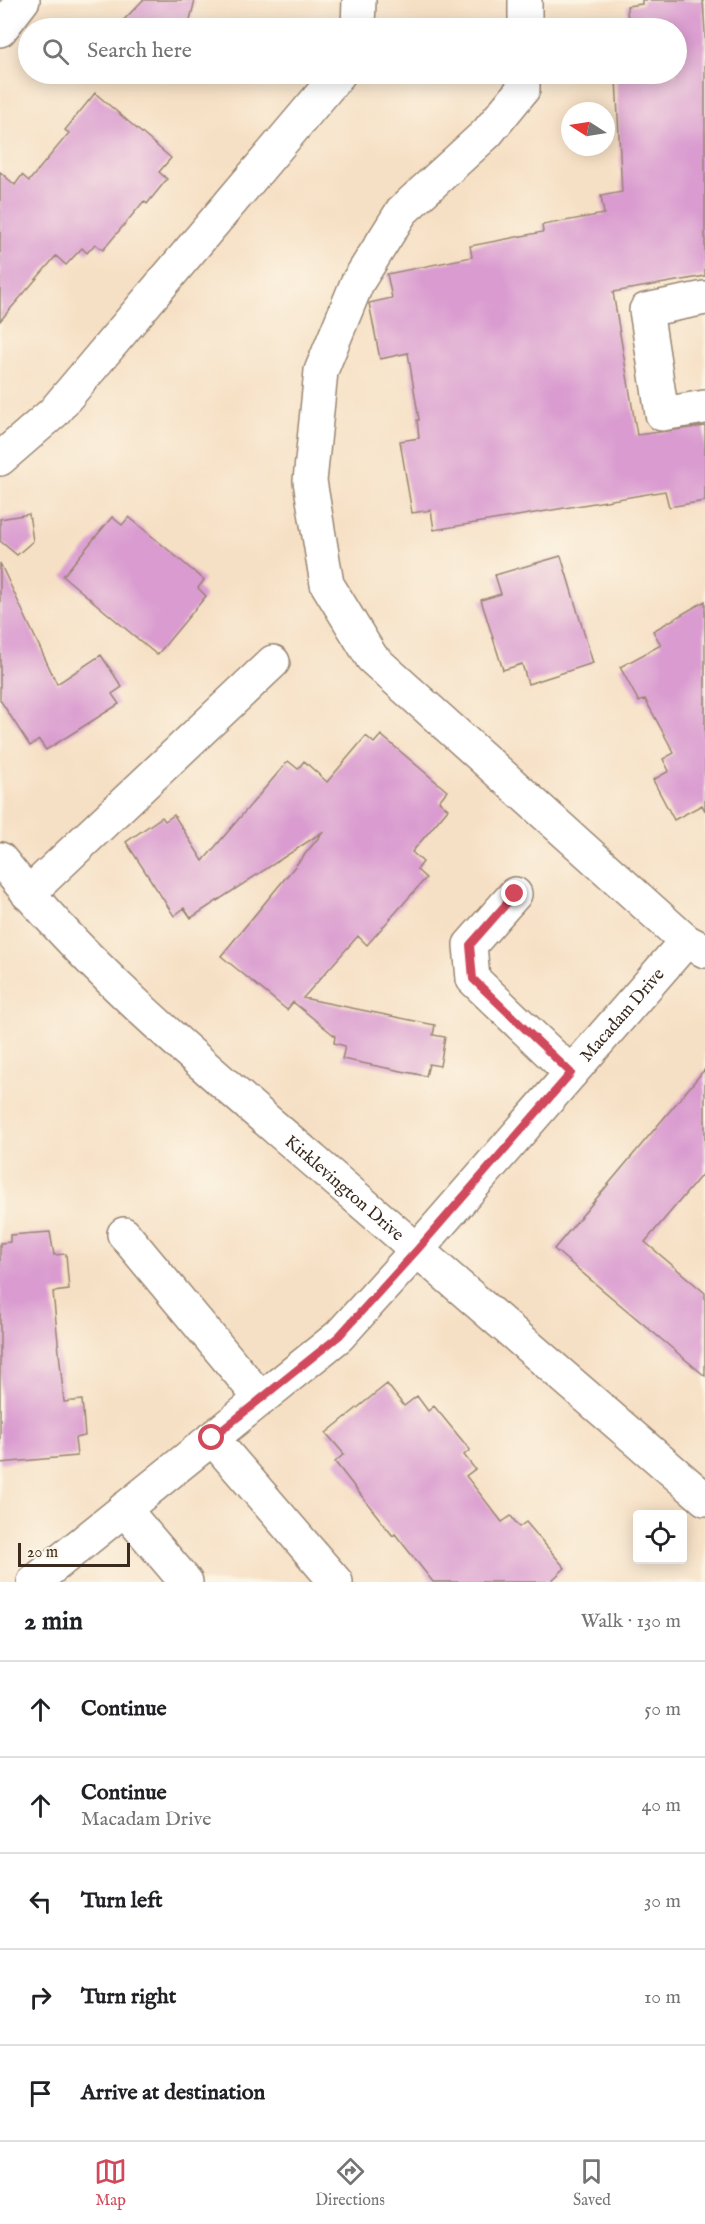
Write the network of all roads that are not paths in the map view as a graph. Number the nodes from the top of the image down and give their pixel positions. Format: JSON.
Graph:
{"nodes":[{"id":1,"x":23,"y":0,"type":"edge"},
{"id":2,"x":359,"y":0,"type":"edge"},
{"id":3,"x":525,"y":0,"type":"edge"},
{"id":4,"x":358,"y":18,"type":"edge"},
{"id":5,"x":525,"y":18,"type":"edge"},
{"id":6,"x":0,"y":30,"type":"edge"},
{"id":7,"x":331,"y":84,"type":"edge"},
{"id":8,"x":522,"y":84,"type":"edge"},
{"id":9,"x":705,"y":298,"type":"edge"},
{"id":10,"x":705,"y":407,"type":"edge"},
{"id":11,"x":0,"y":459,"type":"edge"},
{"id":12,"x":273,"y":662,"type":"dead end"},
{"id":13,"x":0,"y":859,"type":"edge"},
{"id":14,"x":28,"y":894,"type":"junction"},
{"id":15,"x":515,"y":894,"type":"dead end"},
{"id":16,"x":695,"y":946,"type":"edge"},
{"id":17,"x":571,"y":1073,"type":"junction"},
{"id":18,"x":124,"y":1234,"type":"dead end"},
{"id":19,"x":417,"y":1250,"type":"junction"},
{"id":20,"x":261,"y":1399,"type":"junction"},
{"id":21,"x":212,"y":1438,"type":"junction"},
{"id":22,"x":705,"y":1499,"type":"edge"},
{"id":23,"x":124,"y":1509,"type":"junction"},
{"id":24,"x":34,"y":1582,"type":"edge"},
{"id":25,"x":186,"y":1582,"type":"edge"},
{"id":26,"x":336,"y":1582,"type":"edge"}],
"edges":[{"from":1,"to":6,"type":"street"},
{"from":2,"to":4,"type":"street"},
{"from":3,"to":5,"type":"street"},
{"from":7,"to":11,"type":"street"},
{"from":8,"to":16,"type":"street"},
{"from":9,"to":10,"type":"street"},
{"from":12,"to":14,"type":"street"},
{"from":13,"to":14,"type":"street","name":"Kirklevington Drive"},
{"from":14,"to":19,"type":"street","name":"Kirklevington Drive"},
{"from":15,"to":17,"type":"street"},
{"from":16,"to":17,"type":"street","name":"Macadam Drive"},
{"from":17,"to":19,"type":"street","name":"Macadam Drive"},
{"from":18,"to":20,"type":"street"},
{"from":19,"to":20,"type":"street","name":"Macadam Drive"},
{"from":19,"to":22,"type":"street","name":"Kirklevington Drive"},
{"from":20,"to":21,"type":"street","name":"Macadam Drive"},
{"from":21,"to":23,"type":"street","name":"Macadam Drive"},
{"from":21,"to":26,"type":"street"},
{"from":23,"to":24,"type":"street","name":"Macadam Drive"},
{"from":23,"to":25,"type":"street"}]}
